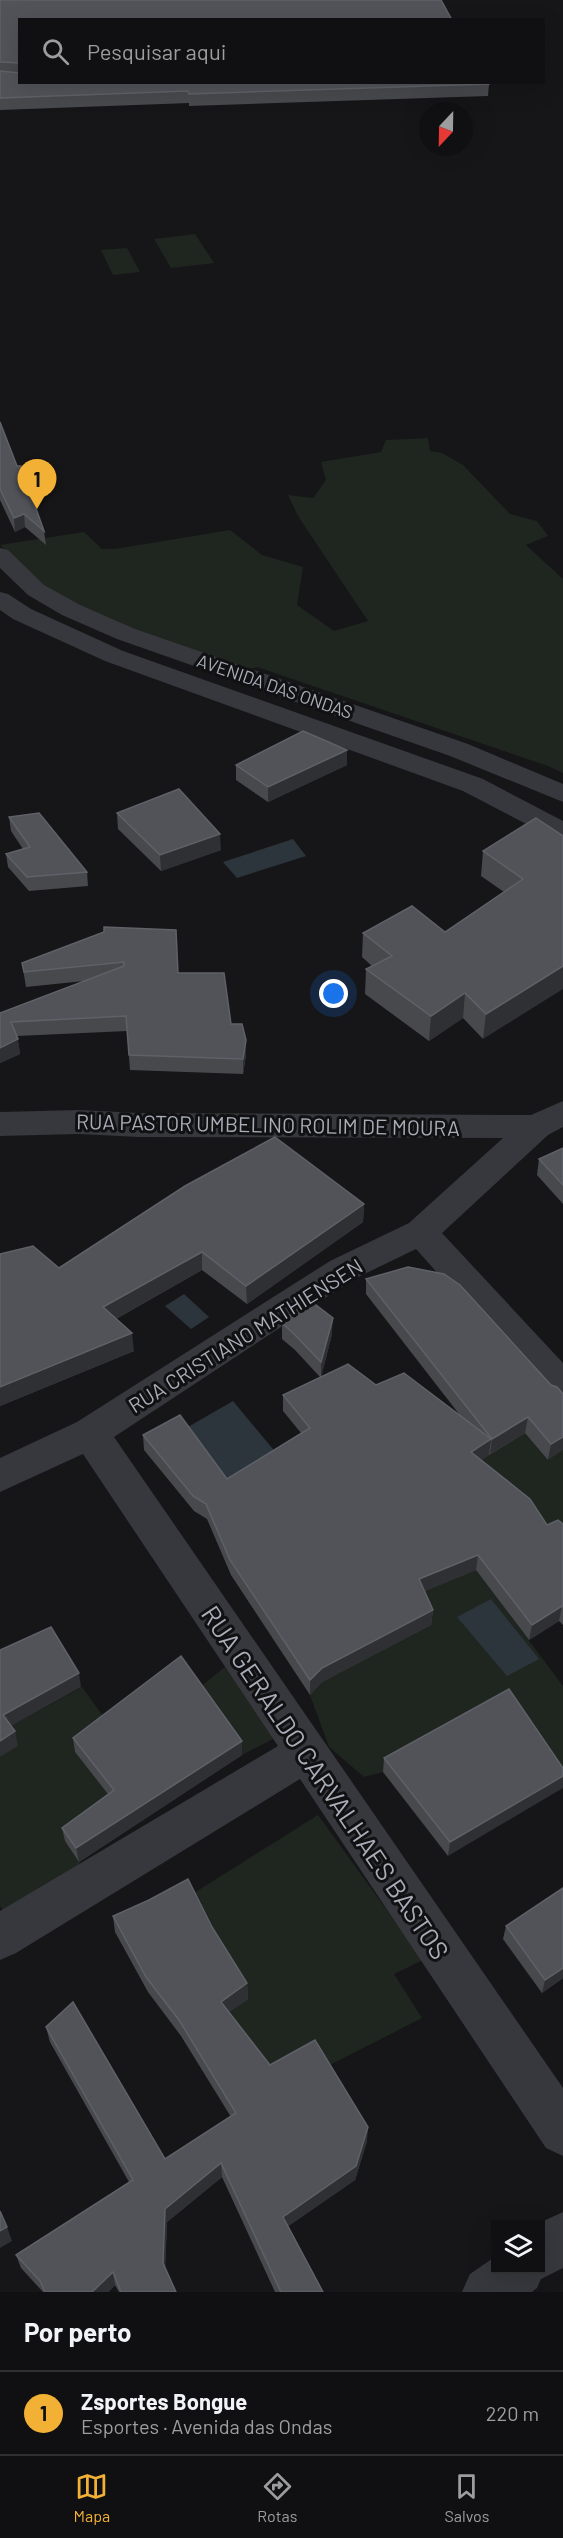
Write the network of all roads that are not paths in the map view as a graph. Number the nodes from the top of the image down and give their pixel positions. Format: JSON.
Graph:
{"nodes":[{"id":1,"x":0,"y":555,"type":"edge"},
{"id":2,"x":49,"y":598,"type":"junction"},
{"id":3,"x":1,"y":600,"type":"edge"},
{"id":4,"x":563,"y":794,"type":"edge"},
{"id":5,"x":563,"y":832,"type":"edge"},
{"id":6,"x":549,"y":1119,"type":"edge"},
{"id":7,"x":0,"y":1124,"type":"edge"},
{"id":8,"x":421,"y":1232,"type":"junction"},
{"id":9,"x":563,"y":1388,"type":"edge"},
{"id":10,"x":90,"y":1433,"type":"junction"},
{"id":11,"x":0,"y":1476,"type":"edge"},
{"id":12,"x":306,"y":1752,"type":"junction"},
{"id":13,"x":0,"y":1937,"type":"edge"},
{"id":14,"x":563,"y":2131,"type":"edge"},
{"id":15,"x":563,"y":2237,"type":"edge"},
{"id":16,"x":545,"y":2250,"type":"edge"},
{"id":17,"x":513,"y":2274,"type":"edge"},
{"id":18,"x":488,"y":2292,"type":"edge"}],
"edges":[{"from":1,"to":2,"type":"street","name":"AVENIDA DAS ONDAS"},
{"from":2,"to":3,"type":"street"},
{"from":2,"to":4,"type":"street","name":"AVENIDA DAS ONDAS"},
{"from":3,"to":5,"type":"street","name":"AVENIDA DAS ONDAS"},
{"from":6,"to":7,"type":"street","name":"RUA PASTOR UMBELINO ROLIM DE MOURA"},
{"from":6,"to":8,"type":"street","name":"RUA CRISTIANO MATHIENSEN"},
{"from":8,"to":9,"type":"street"},
{"from":8,"to":10,"type":"street","name":"RUA CRISTIANO MATHIENSEN"},
{"from":10,"to":11,"type":"street","name":"RUA CRISTIANO MATHIENSEN"},
{"from":10,"to":12,"type":"street","name":"RUA GERALDO CARVALHAES BASTOS"},
{"from":12,"to":13,"type":"street"},
{"from":12,"to":14,"type":"street","name":"RUA GERALDO CARVALHAES BASTOS"},
{"from":15,"to":16,"type":"street"},
{"from":17,"to":18,"type":"street"}]}
